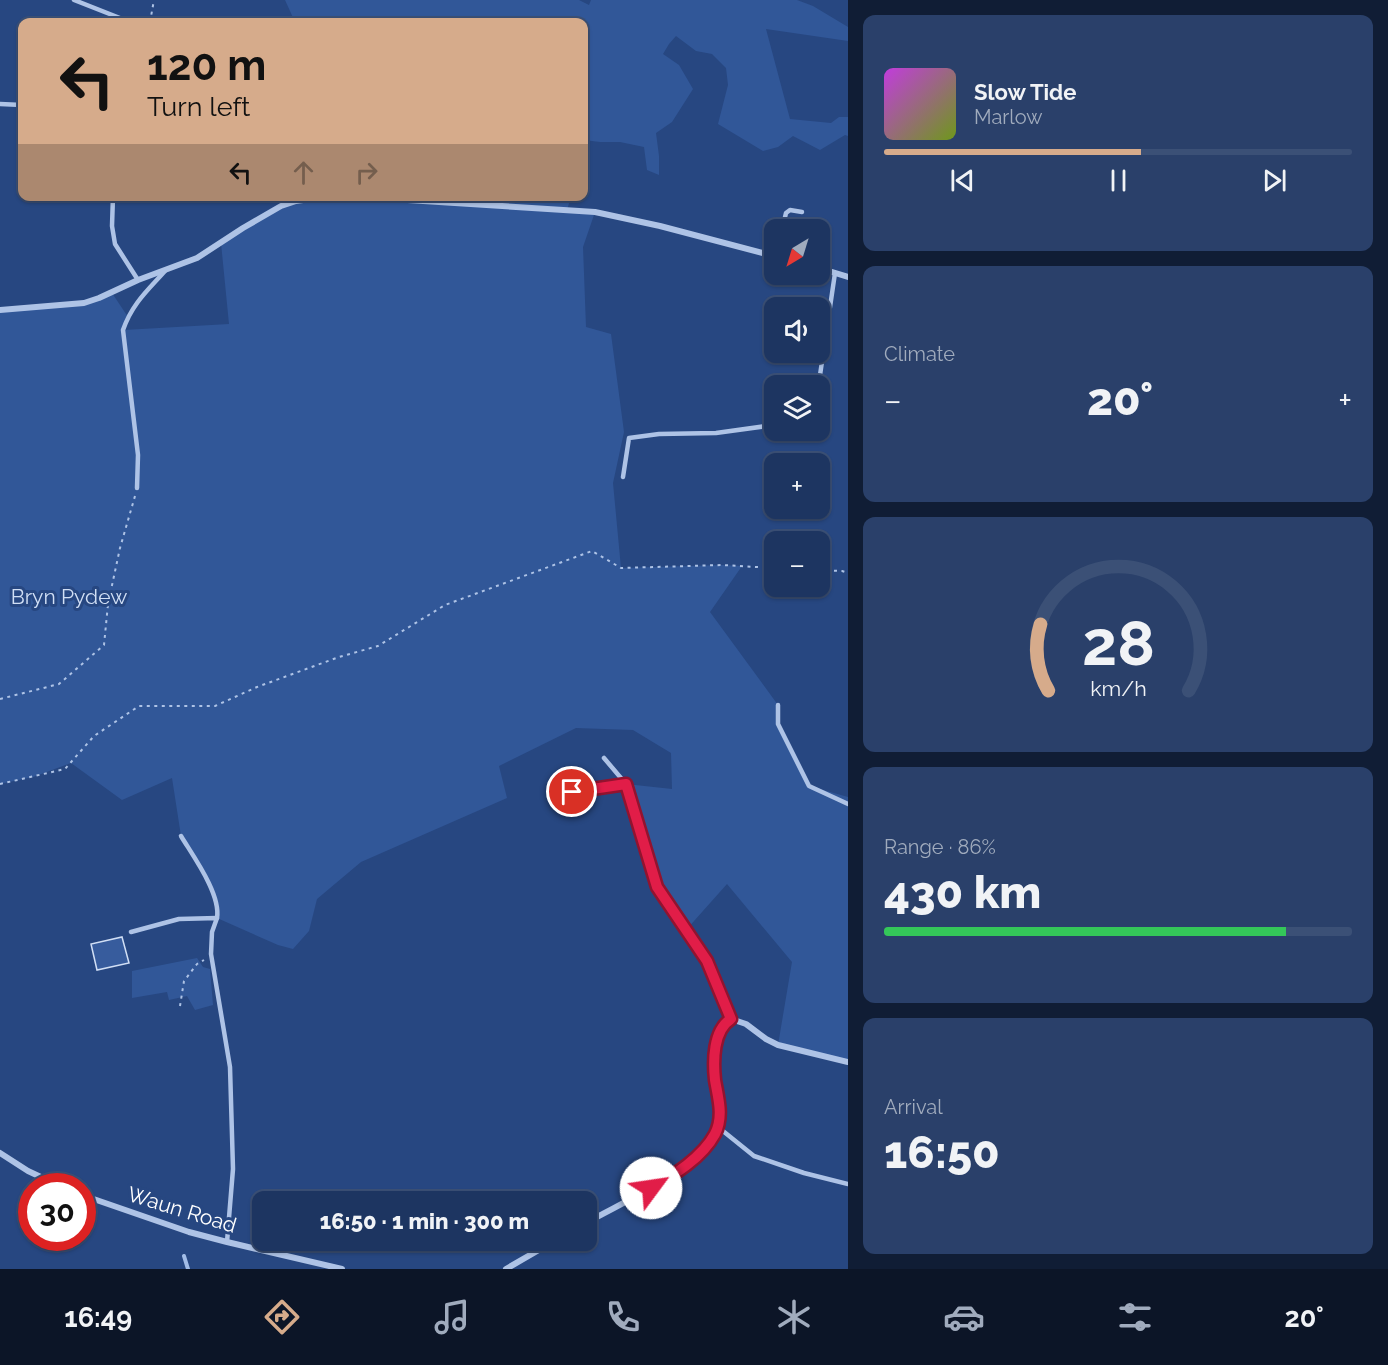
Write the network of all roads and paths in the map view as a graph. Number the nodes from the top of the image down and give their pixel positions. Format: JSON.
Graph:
{"nodes":[{"id":1,"x":74,"y":0,"type":"edge"},
{"id":2,"x":154,"y":0,"type":"edge"},
{"id":3,"x":120,"y":18,"type":"edge"},
{"id":4,"x":151,"y":18,"type":"edge"},
{"id":5,"x":0,"y":104,"type":"edge"},
{"id":6,"x":18,"y":105,"type":"edge"},
{"id":7,"x":113,"y":201,"type":"edge"},
{"id":8,"x":296,"y":201,"type":"edge"},
{"id":9,"x":415,"y":201,"type":"edge"},
{"id":10,"x":802,"y":212,"type":"dead end"},
{"id":11,"x":785,"y":219,"type":"edge"},
{"id":12,"x":764,"y":253,"type":"edge"},
{"id":13,"x":166,"y":270,"type":"junction"},
{"id":14,"x":830,"y":271,"type":"edge"},
{"id":15,"x":835,"y":273,"type":"junction"},
{"id":16,"x":848,"y":277,"type":"edge"},
{"id":17,"x":138,"y":280,"type":"junction"},
{"id":18,"x":0,"y":310,"type":"edge"},
{"id":19,"x":820,"y":375,"type":"edge"},
{"id":20,"x":764,"y":426,"type":"edge"},
{"id":21,"x":623,"y":477,"type":"dead end"},
{"id":22,"x":137,"y":488,"type":"joint"},
{"id":23,"x":764,"y":567,"type":"edge"},
{"id":24,"x":830,"y":570,"type":"edge"},
{"id":25,"x":848,"y":573,"type":"edge"},
{"id":26,"x":0,"y":699,"type":"edge"},
{"id":27,"x":778,"y":705,"type":"dead end"},
{"id":28,"x":604,"y":758,"type":"dead end"},
{"id":29,"x":0,"y":784,"type":"edge"},
{"id":30,"x":626,"y":784,"type":"junction"},
{"id":31,"x":554,"y":794,"type":"dead end"},
{"id":32,"x":848,"y":804,"type":"edge"},
{"id":33,"x":181,"y":836,"type":"dead end"},
{"id":34,"x":217,"y":918,"type":"junction"},
{"id":35,"x":131,"y":932,"type":"dead end"},
{"id":36,"x":211,"y":954,"type":"junction"},
{"id":37,"x":180,"y":1005,"type":"dead end"},
{"id":38,"x":731,"y":1019,"type":"junction"},
{"id":39,"x":848,"y":1062,"type":"edge"},
{"id":40,"x":718,"y":1127,"type":"junction"},
{"id":41,"x":0,"y":1153,"type":"edge"},
{"id":42,"x":32,"y":1173,"type":"edge"},
{"id":43,"x":848,"y":1184,"type":"edge"},
{"id":44,"x":96,"y":1200,"type":"edge"},
{"id":45,"x":597,"y":1217,"type":"edge"},
{"id":46,"x":227,"y":1242,"type":"junction"},
{"id":47,"x":537,"y":1251,"type":"edge"},
{"id":48,"x":342,"y":1269,"type":"edge"},
{"id":49,"x":506,"y":1269,"type":"edge"}],
"edges":[{"from":1,"to":3,"type":"lane"},
{"from":2,"to":4,"type":"path"},
{"from":5,"to":6,"type":"lane"},
{"from":7,"to":17,"type":"lane"},
{"from":8,"to":13,"type":"street"},
{"from":9,"to":12,"type":"street"},
{"from":10,"to":11,"type":"lane"},
{"from":13,"to":17,"type":"street"},
{"from":13,"to":22,"type":"lane"},
{"from":14,"to":15,"type":"street"},
{"from":15,"to":16,"type":"street"},
{"from":15,"to":19,"type":"lane"},
{"from":17,"to":18,"type":"street"},
{"from":20,"to":21,"type":"lane"},
{"from":22,"to":26,"type":"path"},
{"from":23,"to":29,"type":"path"},
{"from":24,"to":25,"type":"path"},
{"from":27,"to":32,"type":"lane"},
{"from":28,"to":30,"type":"lane"},
{"from":30,"to":31,"type":"lane"},
{"from":30,"to":38,"type":"lane"},
{"from":33,"to":34,"type":"lane"},
{"from":34,"to":35,"type":"lane"},
{"from":34,"to":36,"type":"lane"},
{"from":36,"to":37,"type":"path"},
{"from":36,"to":46,"type":"lane"},
{"from":38,"to":39,"type":"street"},
{"from":38,"to":40,"type":"street"},
{"from":40,"to":43,"type":"lane"},
{"from":40,"to":45,"type":"street"},
{"from":41,"to":42,"type":"street"},
{"from":44,"to":46,"type":"street","name":"Waun Road"},
{"from":46,"to":48,"type":"street","name":"Waun Road"},
{"from":47,"to":49,"type":"street"}]}
